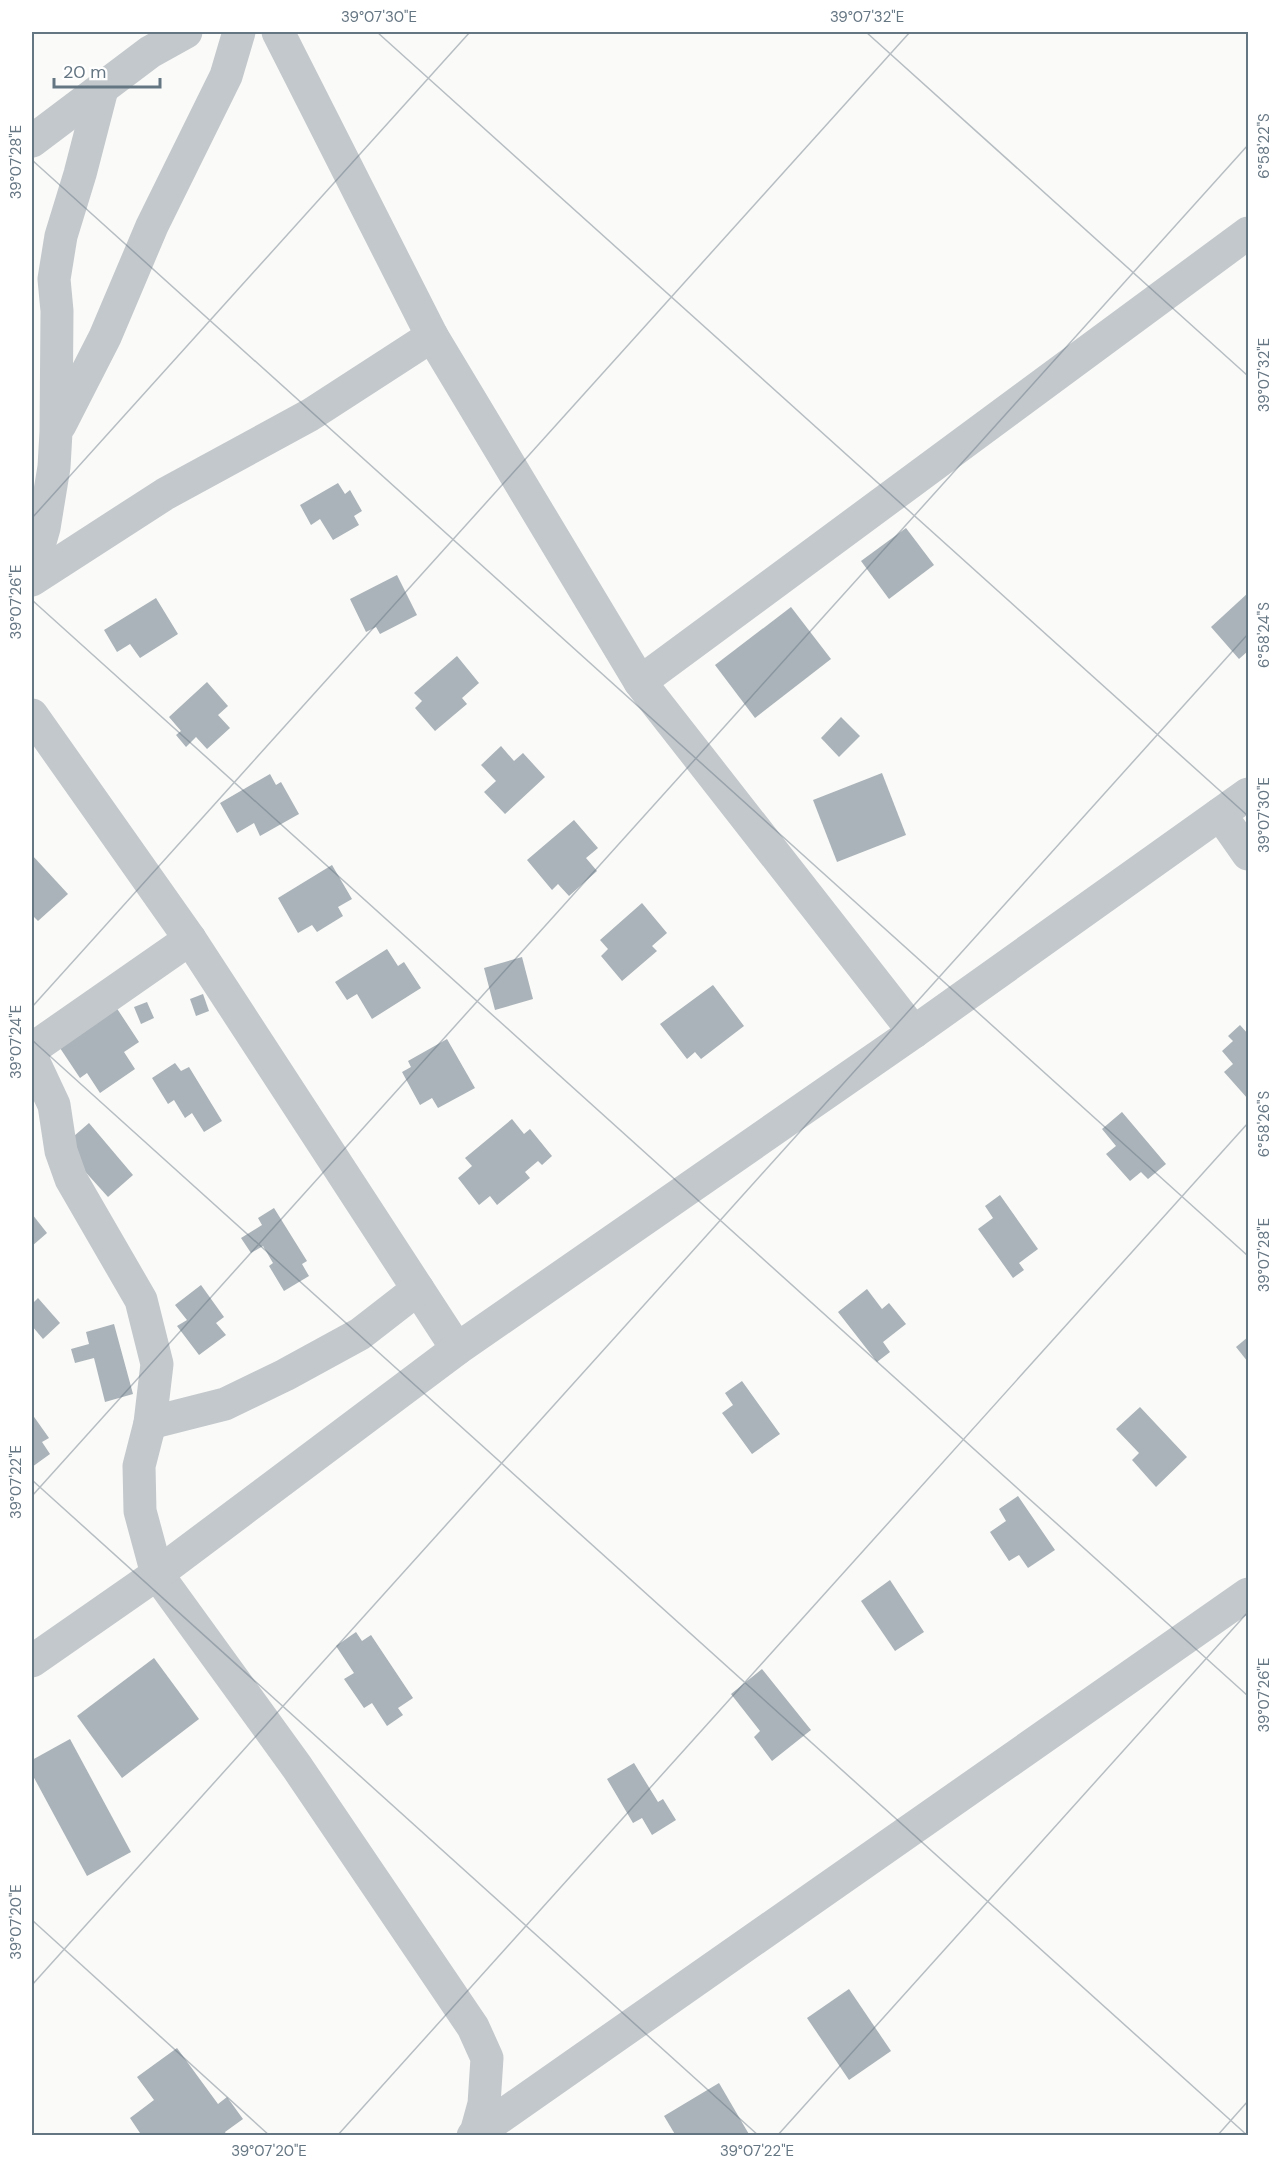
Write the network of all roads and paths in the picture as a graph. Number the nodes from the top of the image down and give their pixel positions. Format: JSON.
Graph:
{"nodes":[{"id":1,"x":186,"y":32,"type":"edge"},
{"id":2,"x":239,"y":32,"type":"edge"},
{"id":3,"x":278,"y":32,"type":"edge"},
{"id":4,"x":102,"y":89,"type":"junction"},
{"id":5,"x":32,"y":141,"type":"edge"},
{"id":6,"x":1248,"y":232,"type":"edge"},
{"id":7,"x":432,"y":336,"type":"junction"},
{"id":8,"x":56,"y":432,"type":"junction"},
{"id":9,"x":32,"y":570,"type":"edge"},
{"id":10,"x":32,"y":580,"type":"edge"},
{"id":11,"x":640,"y":682,"type":"junction"},
{"id":12,"x":32,"y":715,"type":"edge"},
{"id":13,"x":1248,"y":794,"type":"edge"},
{"id":14,"x":1220,"y":814,"type":"junction"},
{"id":15,"x":1248,"y":854,"type":"edge"},
{"id":16,"x":190,"y":939,"type":"junction"},
{"id":17,"x":914,"y":1032,"type":"junction"},
{"id":18,"x":32,"y":1049,"type":"edge"},
{"id":19,"x":32,"y":1058,"type":"edge"},
{"id":20,"x":418,"y":1288,"type":"junction"},
{"id":21,"x":457,"y":1349,"type":"junction"},
{"id":22,"x":150,"y":1423,"type":"junction"},
{"id":23,"x":157,"y":1574,"type":"junction"},
{"id":24,"x":1248,"y":1594,"type":"edge"},
{"id":25,"x":32,"y":1661,"type":"edge"},
{"id":26,"x":475,"y":2134,"type":"edge"}],
"edges":[{"from":1,"to":4,"type":"street"},
{"from":2,"to":8,"type":"street"},
{"from":3,"to":7,"type":"street"},
{"from":4,"to":5,"type":"street"},
{"from":4,"to":8,"type":"street"},
{"from":6,"to":11,"type":"street"},
{"from":7,"to":10,"type":"street"},
{"from":7,"to":11,"type":"street"},
{"from":8,"to":9,"type":"street"},
{"from":11,"to":17,"type":"street"},
{"from":12,"to":16,"type":"street"},
{"from":13,"to":14,"type":"street"},
{"from":14,"to":15,"type":"street"},
{"from":14,"to":17,"type":"street"},
{"from":16,"to":18,"type":"street"},
{"from":16,"to":20,"type":"street"},
{"from":17,"to":21,"type":"street"},
{"from":19,"to":22,"type":"street"},
{"from":20,"to":21,"type":"street"},
{"from":20,"to":22,"type":"street"},
{"from":21,"to":23,"type":"street"},
{"from":22,"to":23,"type":"street"},
{"from":23,"to":25,"type":"street"},
{"from":23,"to":26,"type":"street"},
{"from":24,"to":26,"type":"street"}]}
